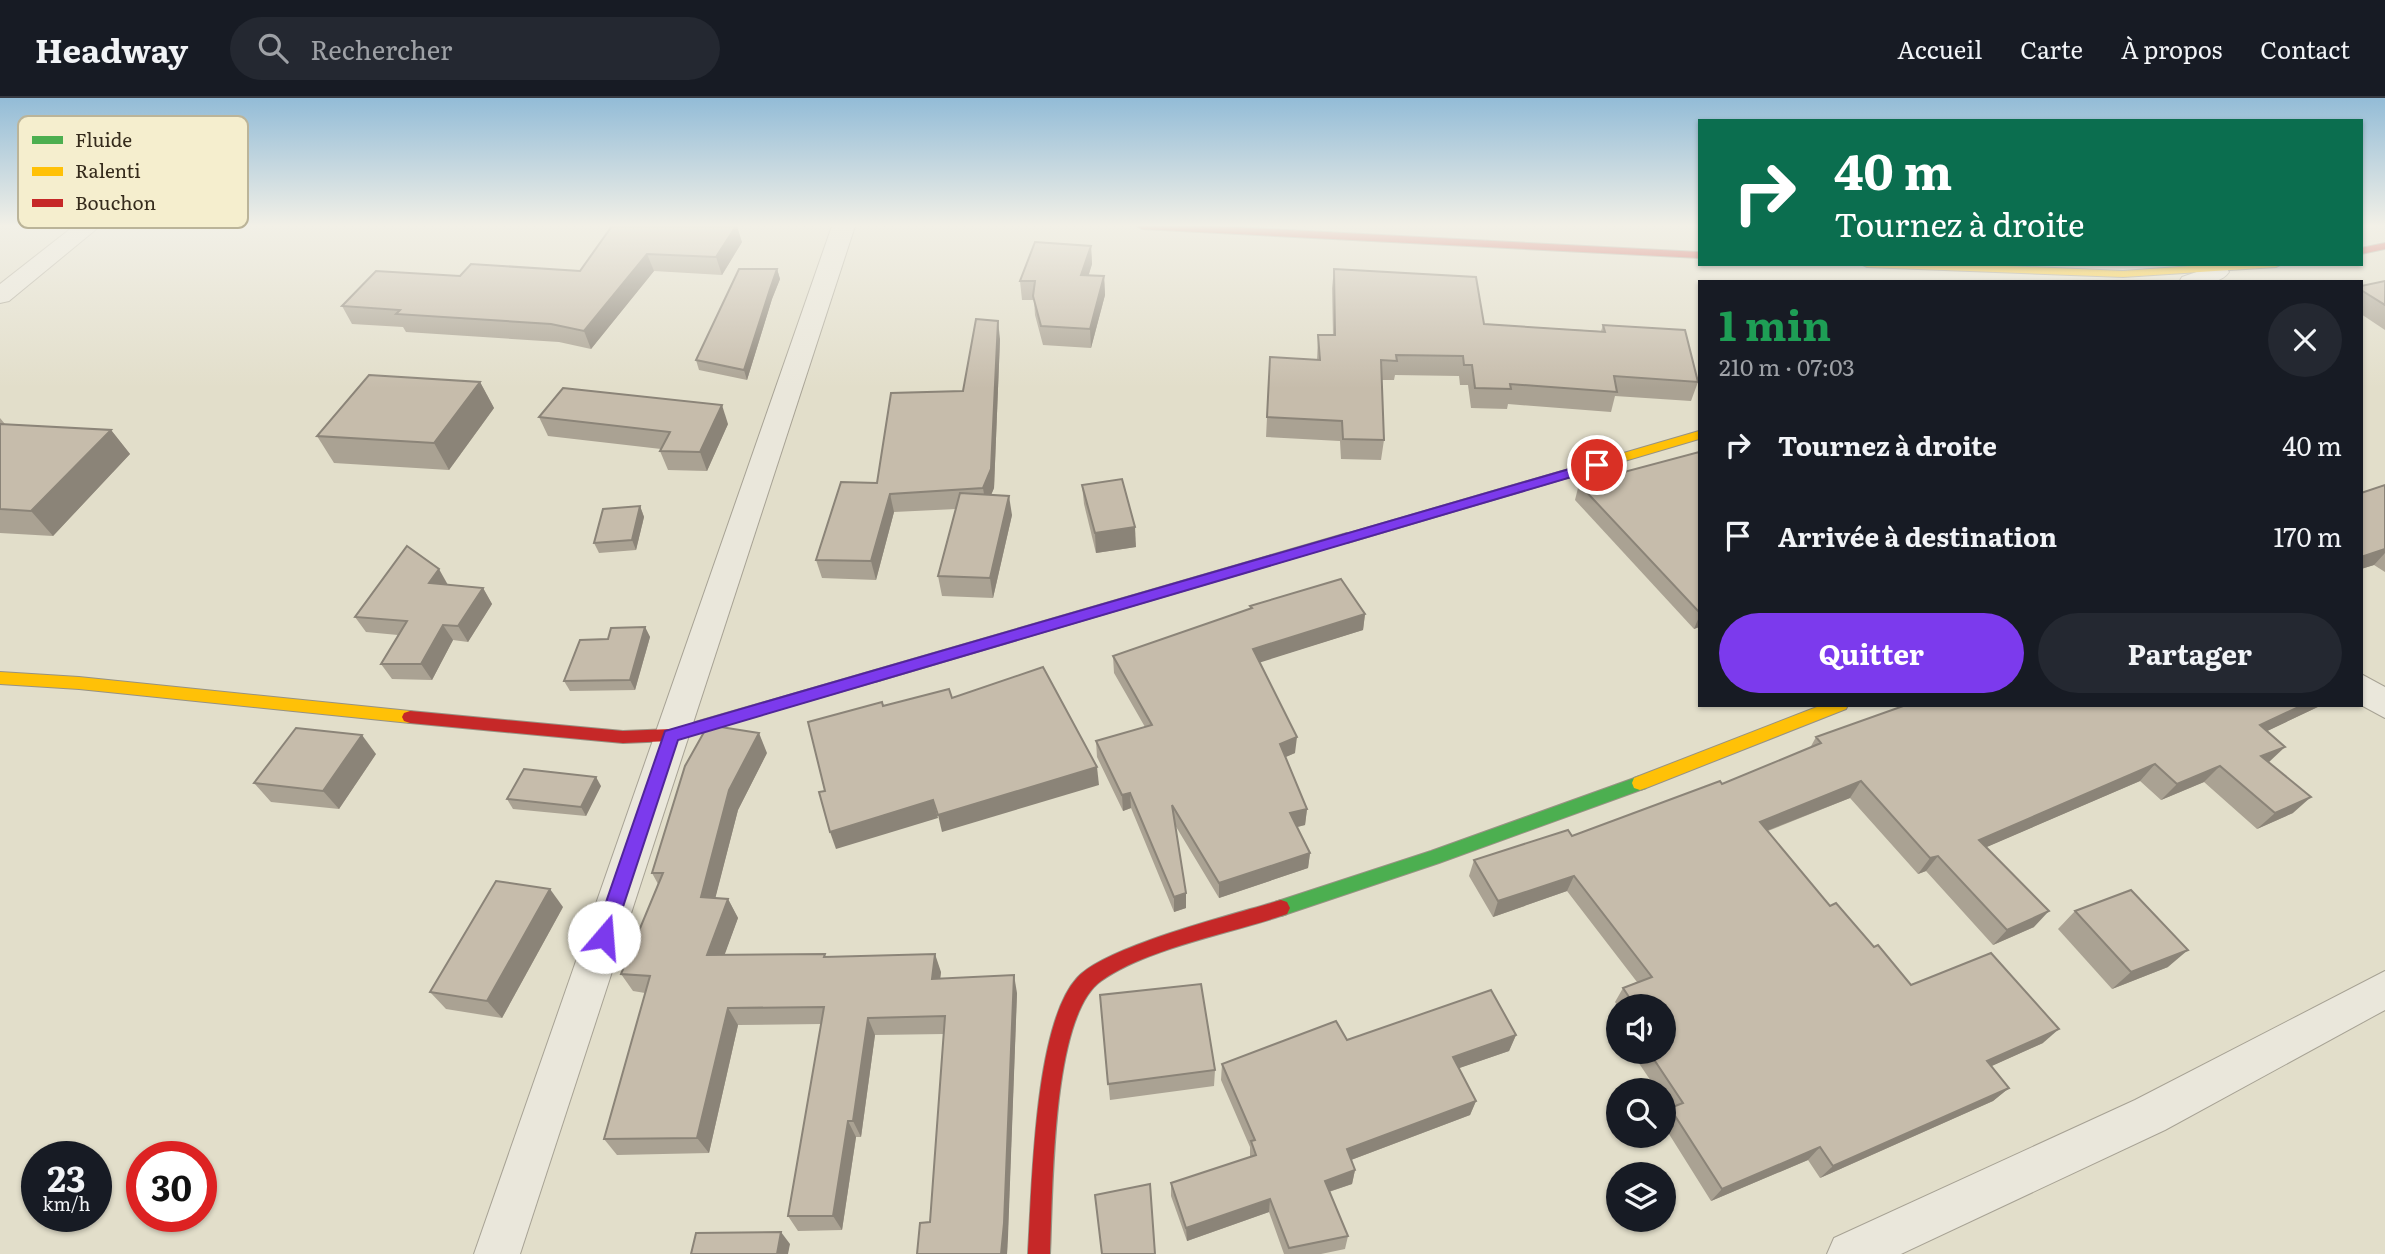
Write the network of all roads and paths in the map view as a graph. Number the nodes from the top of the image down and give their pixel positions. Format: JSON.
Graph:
{"nodes":[{"id":1,"x":20,"y":280,"type":"edge"},
{"id":2,"x":826,"y":280,"type":"edge"},
{"id":3,"x":0,"y":296,"type":"edge"},
{"id":4,"x":1698,"y":435,"type":"edge"},
{"id":5,"x":0,"y":678,"type":"edge"},
{"id":6,"x":2363,"y":688,"type":"edge"},
{"id":7,"x":2385,"y":705,"type":"edge"},
{"id":8,"x":1835,"y":707,"type":"edge"},
{"id":9,"x":671,"y":735,"type":"junction"},
{"id":10,"x":2385,"y":989,"type":"edge"},
{"id":11,"x":497,"y":1254,"type":"edge"},
{"id":12,"x":1039,"y":1254,"type":"edge"},
{"id":13,"x":1850,"y":1254,"type":"edge"}],
"edges":[{"from":1,"to":3,"type":"street"},
{"from":2,"to":9,"type":"street"},
{"from":4,"to":9,"type":"street"},
{"from":5,"to":9,"type":"street"},
{"from":6,"to":7,"type":"street"},
{"from":8,"to":12,"type":"street"},
{"from":9,"to":11,"type":"street"},
{"from":10,"to":13,"type":"street"}]}
